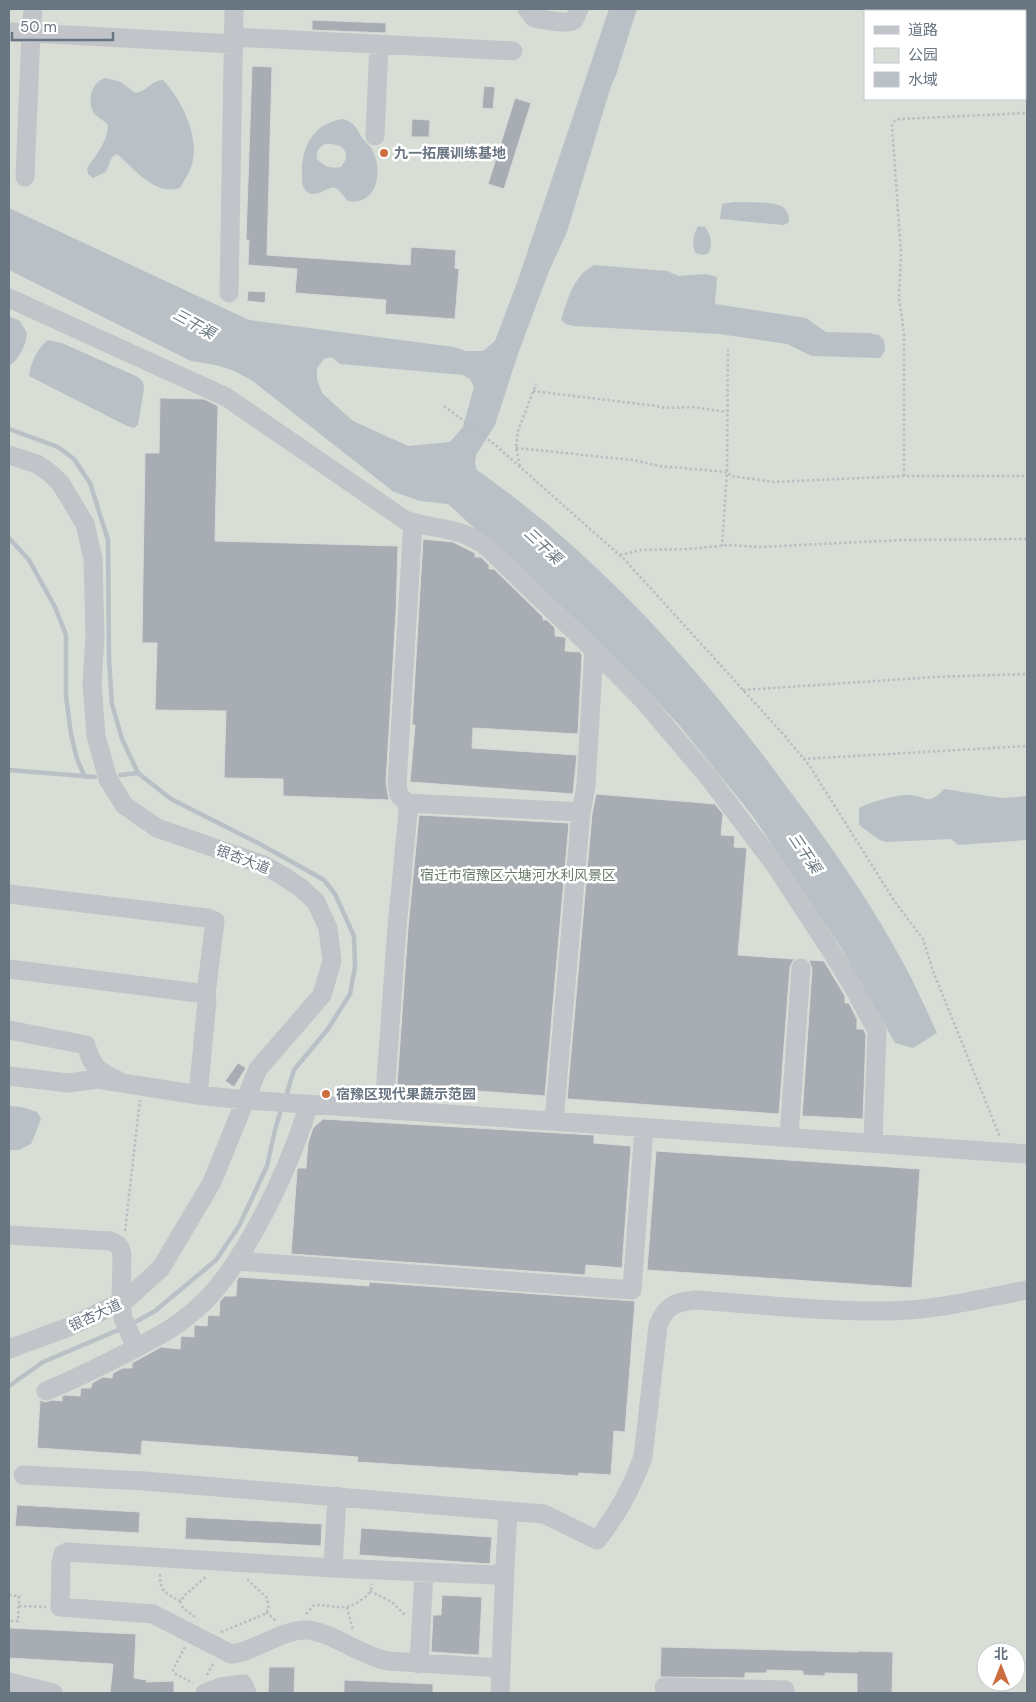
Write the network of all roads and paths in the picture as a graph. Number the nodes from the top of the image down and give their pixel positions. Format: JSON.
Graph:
{"nodes":[{"id":1,"x":33,"y":9,"type":"edge"},
{"id":2,"x":234,"y":9,"type":"edge"},
{"id":3,"x":527,"y":9,"type":"edge"},
{"id":4,"x":579,"y":9,"type":"edge"},
{"id":5,"x":9,"y":32,"type":"edge"},
{"id":6,"x":31,"y":33,"type":"junction"},
{"id":7,"x":233,"y":41,"type":"junction"},
{"id":8,"x":379,"y":45,"type":"junction"},
{"id":9,"x":513,"y":51,"type":"dead end"},
{"id":10,"x":1027,"y":113,"type":"edge"},
{"id":11,"x":375,"y":136,"type":"dead end"},
{"id":12,"x":25,"y":177,"type":"dead end"},
{"id":13,"x":229,"y":293,"type":"dead end"},
{"id":14,"x":9,"y":298,"type":"edge"},
{"id":15,"x":728,"y":349,"type":"dead end"},
{"id":16,"x":536,"y":384,"type":"dead end"},
{"id":17,"x":534,"y":390,"type":"junction"},
{"id":18,"x":444,"y":406,"type":"dead end"},
{"id":19,"x":727,"y":412,"type":"junction"},
{"id":20,"x":516,"y":448,"type":"junction"},
{"id":21,"x":9,"y":455,"type":"edge"},
{"id":22,"x":520,"y":468,"type":"junction"},
{"id":23,"x":727,"y":472,"type":"junction"},
{"id":24,"x":904,"y":476,"type":"junction"},
{"id":25,"x":1027,"y":476,"type":"edge"},
{"id":26,"x":413,"y":523,"type":"junction"},
{"id":27,"x":1027,"y":540,"type":"edge"},
{"id":28,"x":722,"y":546,"type":"junction"},
{"id":29,"x":620,"y":555,"type":"junction"},
{"id":30,"x":594,"y":650,"type":"junction"},
{"id":31,"x":1027,"y":674,"type":"edge"},
{"id":32,"x":743,"y":690,"type":"junction"},
{"id":33,"x":1027,"y":746,"type":"edge"},
{"id":34,"x":804,"y":759,"type":"junction"},
{"id":35,"x":407,"y":803,"type":"junction"},
{"id":36,"x":581,"y":812,"type":"junction"},
{"id":37,"x":9,"y":894,"type":"edge"},
{"id":38,"x":9,"y":968,"type":"edge"},
{"id":39,"x":801,"y":968,"type":"dead end"},
{"id":40,"x":206,"y":994,"type":"junction"},
{"id":41,"x":9,"y":1030,"type":"edge"},
{"id":42,"x":9,"y":1076,"type":"edge"},
{"id":43,"x":134,"y":1086,"type":"junction"},
{"id":44,"x":198,"y":1095,"type":"junction"},
{"id":45,"x":250,"y":1100,"type":"junction"},
{"id":46,"x":303,"y":1103,"type":"junction"},
{"id":47,"x":384,"y":1109,"type":"junction"},
{"id":48,"x":554,"y":1121,"type":"junction"},
{"id":49,"x":644,"y":1128,"type":"junction"},
{"id":50,"x":789,"y":1138,"type":"junction"},
{"id":51,"x":873,"y":1143,"type":"junction"},
{"id":52,"x":1007,"y":1152,"type":"junction"},
{"id":53,"x":1027,"y":1154,"type":"edge"},
{"id":54,"x":9,"y":1235,"type":"edge"},
{"id":55,"x":122,"y":1255,"type":"junction"},
{"id":56,"x":237,"y":1261,"type":"junction"},
{"id":57,"x":1027,"y":1290,"type":"edge"},
{"id":58,"x":121,"y":1302,"type":"junction"},
{"id":59,"x":129,"y":1334,"type":"junction"},
{"id":60,"x":9,"y":1349,"type":"edge"},
{"id":61,"x":46,"y":1391,"type":"dead end"},
{"id":62,"x":23,"y":1475,"type":"dead end"},
{"id":63,"x":337,"y":1496,"type":"junction"},
{"id":64,"x":508,"y":1511,"type":"junction"},
{"id":65,"x":161,"y":1557,"type":"junction"},
{"id":66,"x":231,"y":1562,"type":"junction"},
{"id":67,"x":505,"y":1567,"type":"junction"},
{"id":68,"x":333,"y":1568,"type":"junction"},
{"id":69,"x":372,"y":1570,"type":"junction"},
{"id":70,"x":424,"y":1572,"type":"junction"},
{"id":71,"x":370,"y":1591,"type":"junction"},
{"id":72,"x":9,"y":1595,"type":"edge"},
{"id":73,"x":180,"y":1601,"type":"junction"},
{"id":74,"x":19,"y":1606,"type":"junction"},
{"id":75,"x":60,"y":1607,"type":"junction"},
{"id":76,"x":347,"y":1607,"type":"junction"},
{"id":77,"x":9,"y":1621,"type":"edge"},
{"id":78,"x":216,"y":1631,"type":"dead end"},
{"id":79,"x":298,"y":1631,"type":"junction"},
{"id":80,"x":353,"y":1632,"type":"dead end"},
{"id":81,"x":420,"y":1632,"type":"junction"},
{"id":82,"x":192,"y":1634,"type":"junction"},
{"id":83,"x":227,"y":1652,"type":"junction"},
{"id":84,"x":418,"y":1664,"type":"junction"},
{"id":85,"x":501,"y":1668,"type":"junction"},
{"id":86,"x":9,"y":1682,"type":"edge"},
{"id":87,"x":201,"y":1687,"type":"edge"},
{"id":88,"x":664,"y":1687,"type":"dead end"},
{"id":89,"x":245,"y":1689,"type":"edge"},
{"id":90,"x":53,"y":1693,"type":"edge"},
{"id":91,"x":500,"y":1693,"type":"edge"},
{"id":92,"x":785,"y":1693,"type":"edge"}],
"edges":[{"from":1,"to":6,"type":"street"},
{"from":2,"to":7,"type":"street"},
{"from":3,"to":4,"type":"street"},
{"from":5,"to":6,"type":"street"},
{"from":6,"to":7,"type":"street"},
{"from":6,"to":12,"type":"street"},
{"from":7,"to":8,"type":"street"},
{"from":7,"to":13,"type":"street"},
{"from":8,"to":9,"type":"street"},
{"from":8,"to":11,"type":"street"},
{"from":10,"to":24,"type":"path"},
{"from":14,"to":26,"type":"street"},
{"from":15,"to":19,"type":"path"},
{"from":16,"to":17,"type":"path"},
{"from":17,"to":19,"type":"path"},
{"from":17,"to":20,"type":"path"},
{"from":18,"to":22,"type":"path"},
{"from":19,"to":23,"type":"path"},
{"from":20,"to":22,"type":"path"},
{"from":20,"to":23,"type":"path"},
{"from":21,"to":45,"type":"street","name":"银杏大道"},
{"from":22,"to":29,"type":"path"},
{"from":23,"to":24,"type":"path"},
{"from":23,"to":28,"type":"path"},
{"from":24,"to":25,"type":"path"},
{"from":26,"to":30,"type":"street"},
{"from":26,"to":35,"type":"street"},
{"from":27,"to":28,"type":"path"},
{"from":28,"to":29,"type":"path"},
{"from":29,"to":32,"type":"path"},
{"from":30,"to":36,"type":"street"},
{"from":30,"to":51,"type":"street"},
{"from":31,"to":32,"type":"path"},
{"from":32,"to":34,"type":"path"},
{"from":33,"to":34,"type":"path"},
{"from":34,"to":52,"type":"path"},
{"from":35,"to":36,"type":"street"},
{"from":35,"to":47,"type":"street"},
{"from":36,"to":48,"type":"street"},
{"from":37,"to":40,"type":"street"},
{"from":38,"to":40,"type":"street"},
{"from":39,"to":50,"type":"street"},
{"from":40,"to":44,"type":"street"},
{"from":41,"to":43,"type":"street"},
{"from":42,"to":43,"type":"street"},
{"from":43,"to":44,"type":"street"},
{"from":43,"to":55,"type":"path"},
{"from":44,"to":45,"type":"street"},
{"from":45,"to":46,"type":"street"},
{"from":45,"to":58,"type":"street","name":"银杏大道"},
{"from":46,"to":47,"type":"street"},
{"from":46,"to":56,"type":"street"},
{"from":47,"to":48,"type":"street"},
{"from":48,"to":49,"type":"street"},
{"from":49,"to":50,"type":"street"},
{"from":49,"to":56,"type":"street"},
{"from":50,"to":51,"type":"street"},
{"from":51,"to":52,"type":"street"},
{"from":52,"to":53,"type":"street"},
{"from":54,"to":55,"type":"street"},
{"from":55,"to":58,"type":"street"},
{"from":56,"to":59,"type":"street"},
{"from":57,"to":64,"type":"street"},
{"from":58,"to":59,"type":"street"},
{"from":58,"to":60,"type":"street","name":"银杏大道"},
{"from":59,"to":61,"type":"street"},
{"from":62,"to":63,"type":"street"},
{"from":63,"to":64,"type":"street"},
{"from":63,"to":68,"type":"street"},
{"from":64,"to":67,"type":"street"},
{"from":65,"to":66,"type":"street"},
{"from":65,"to":73,"type":"path"},
{"from":65,"to":75,"type":"street"},
{"from":66,"to":68,"type":"street"},
{"from":66,"to":73,"type":"path"},
{"from":66,"to":78,"type":"path"},
{"from":67,"to":70,"type":"street"},
{"from":67,"to":85,"type":"street"},
{"from":68,"to":69,"type":"street"},
{"from":69,"to":70,"type":"street"},
{"from":69,"to":71,"type":"path"},
{"from":70,"to":81,"type":"street"},
{"from":71,"to":76,"type":"path"},
{"from":71,"to":81,"type":"path"},
{"from":72,"to":74,"type":"path"},
{"from":73,"to":82,"type":"path"},
{"from":74,"to":75,"type":"path"},
{"from":74,"to":77,"type":"path"},
{"from":75,"to":82,"type":"street"},
{"from":76,"to":79,"type":"path"},
{"from":76,"to":80,"type":"path"},
{"from":79,"to":83,"type":"street"},
{"from":79,"to":84,"type":"street"},
{"from":81,"to":84,"type":"street"},
{"from":82,"to":83,"type":"street"},
{"from":82,"to":87,"type":"path"},
{"from":83,"to":87,"type":"path"},
{"from":83,"to":89,"type":"street"},
{"from":84,"to":85,"type":"street"},
{"from":85,"to":91,"type":"street"},
{"from":86,"to":90,"type":"street"},
{"from":87,"to":89,"type":"street"},
{"from":88,"to":92,"type":"street"}]}
